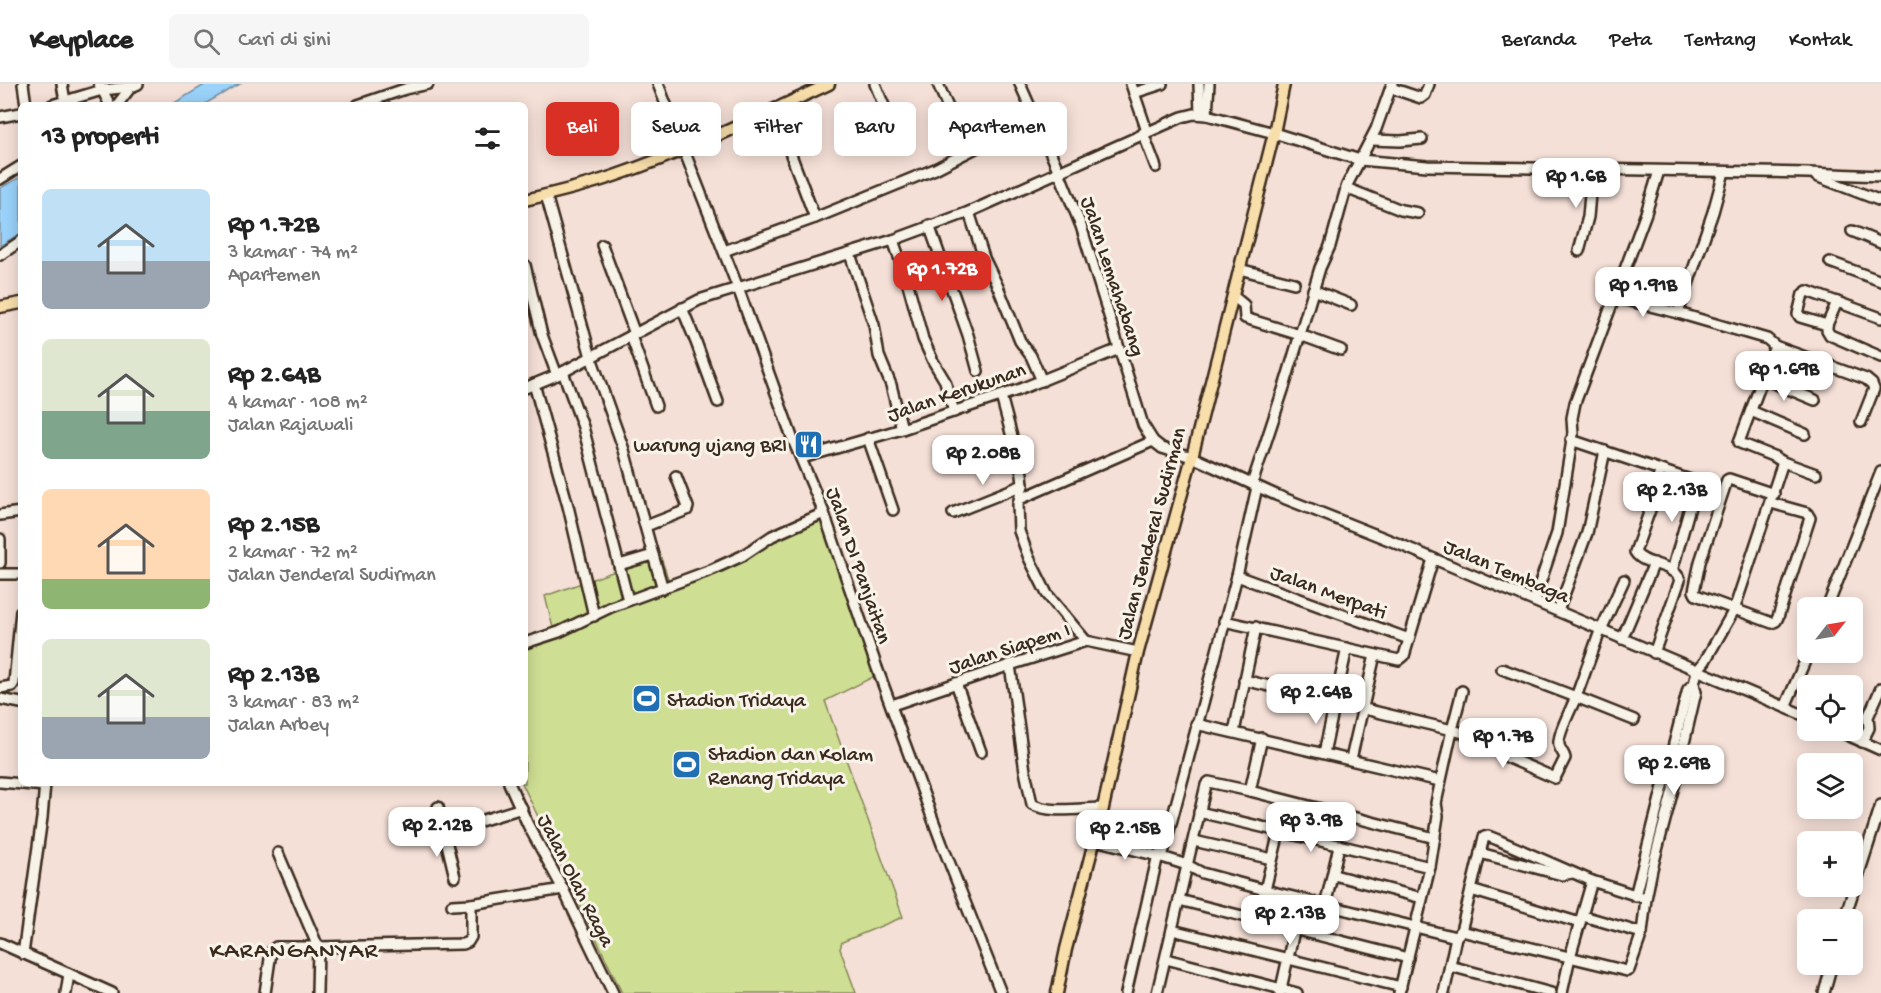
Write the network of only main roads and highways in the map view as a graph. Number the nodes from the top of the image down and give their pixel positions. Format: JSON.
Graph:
{"nodes":[{"id":1,"x":829,"y":84,"type":"edge"},
{"id":2,"x":1284,"y":84,"type":"edge"},
{"id":3,"x":528,"y":199,"type":"edge"},
{"id":4,"x":18,"y":304,"type":"edge"},
{"id":5,"x":0,"y":307,"type":"edge"},
{"id":6,"x":1057,"y":993,"type":"edge"}],
"edges":[{"from":1,"to":3,"type":"main road"},
{"from":2,"to":6,"type":"main road","name":"Jalan Jenderal Sudirman"},
{"from":4,"to":5,"type":"main road"}]}
